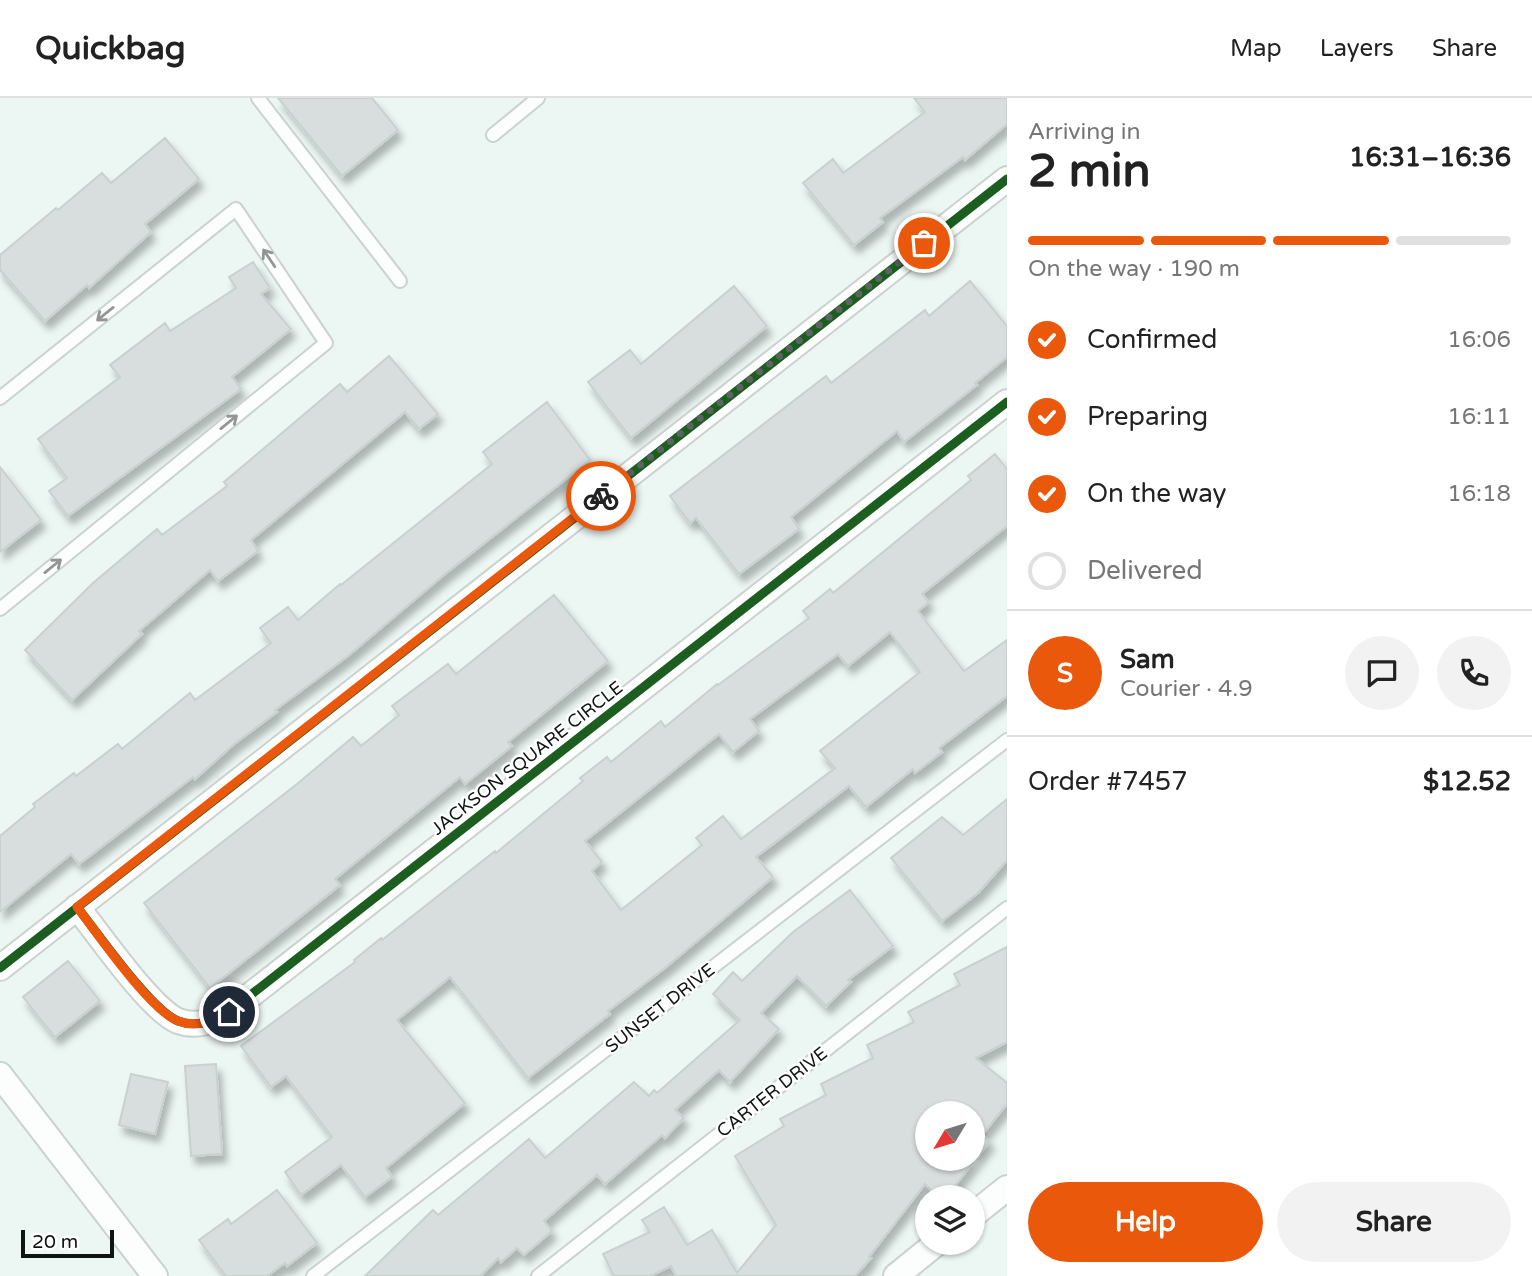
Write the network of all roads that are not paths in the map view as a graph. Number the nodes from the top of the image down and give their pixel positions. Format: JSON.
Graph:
{"nodes":[{"id":1,"x":258,"y":98,"type":"edge"},
{"id":2,"x":538,"y":98,"type":"edge"},
{"id":3,"x":492,"y":135,"type":"dead end"},
{"id":4,"x":1007,"y":179,"type":"edge"},
{"id":5,"x":400,"y":281,"type":"dead end"},
{"id":6,"x":0,"y":398,"type":"edge"},
{"id":7,"x":1007,"y":402,"type":"edge"},
{"id":8,"x":0,"y":609,"type":"edge"},
{"id":9,"x":1007,"y":740,"type":"edge"},
{"id":10,"x":77,"y":907,"type":"junction"},
{"id":11,"x":1007,"y":908,"type":"edge"},
{"id":12,"x":0,"y":968,"type":"edge"},
{"id":13,"x":0,"y":1075,"type":"edge"},
{"id":14,"x":1007,"y":1188,"type":"edge"},
{"id":15,"x":985,"y":1205,"type":"edge"},
{"id":16,"x":923,"y":1255,"type":"edge"},
{"id":17,"x":155,"y":1276,"type":"edge"},
{"id":18,"x":313,"y":1276,"type":"edge"},
{"id":19,"x":538,"y":1276,"type":"edge"},
{"id":20,"x":896,"y":1276,"type":"edge"}],
"edges":[{"from":1,"to":5,"type":"lane"},
{"from":2,"to":3,"type":"lane"},
{"from":4,"to":10,"type":"street"},
{"from":8,"to":6,"type":"lane","one_way":true},
{"from":7,"to":10,"type":"street","name":"JACKSON SQUARE CIRCLE"},
{"from":9,"to":18,"type":"lane","name":"SUNSET DRIVE"},
{"from":10,"to":12,"type":"street"},
{"from":11,"to":19,"type":"lane","name":"CARTER DRIVE"},
{"from":13,"to":17,"type":"street"},
{"from":14,"to":15,"type":"street"},
{"from":16,"to":20,"type":"street"}]}
